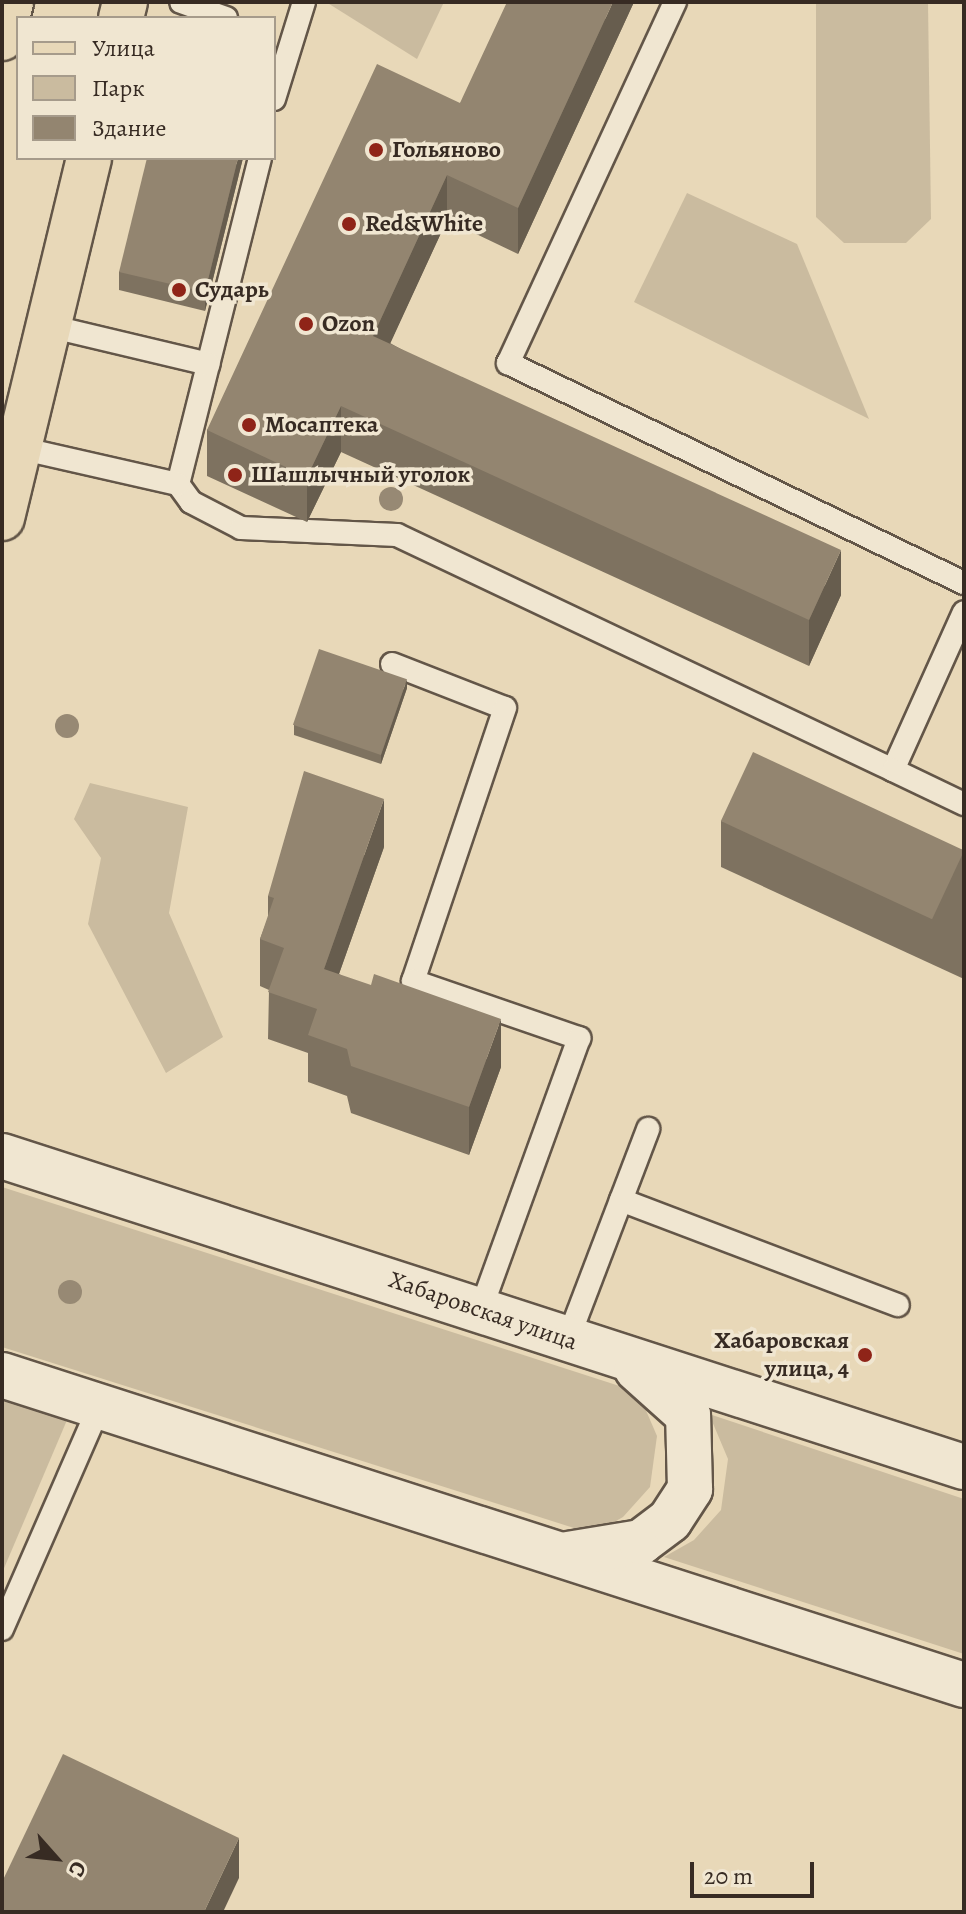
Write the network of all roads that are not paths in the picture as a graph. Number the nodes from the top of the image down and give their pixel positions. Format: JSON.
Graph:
{"nodes":[{"id":1,"x":11,"y":2,"type":"edge"},
{"id":2,"x":181,"y":2,"type":"edge"},
{"id":3,"x":304,"y":2,"type":"edge"},
{"id":4,"x":675,"y":2,"type":"edge"},
{"id":5,"x":220,"y":16,"type":"edge"},
{"id":6,"x":2,"y":38,"type":"edge"},
{"id":7,"x":281,"y":38,"type":"edge"},
{"id":8,"x":276,"y":82,"type":"edge"},
{"id":9,"x":89,"y":160,"type":"edge"},
{"id":10,"x":260,"y":160,"type":"edge"},
{"id":11,"x":49,"y":326,"type":"junction"},
{"id":12,"x":209,"y":364,"type":"junction"},
{"id":13,"x":19,"y":448,"type":"junction"},
{"id":14,"x":178,"y":484,"type":"junction"},
{"id":15,"x":2,"y":518,"type":"edge"},
{"id":16,"x":964,"y":583,"type":"edge"},
{"id":17,"x":964,"y":612,"type":"edge"},
{"id":18,"x":392,"y":664,"type":"dead end"},
{"id":19,"x":893,"y":770,"type":"junction"},
{"id":20,"x":964,"y":804,"type":"edge"},
{"id":21,"x":648,"y":1129,"type":"dead end"},
{"id":22,"x":2,"y":1156,"type":"edge"},
{"id":23,"x":621,"y":1200,"type":"junction"},
{"id":24,"x":898,"y":1305,"type":"dead end"},
{"id":25,"x":480,"y":1311,"type":"junction"},
{"id":26,"x":568,"y":1339,"type":"junction"},
{"id":27,"x":618,"y":1356,"type":"junction"},
{"id":28,"x":2,"y":1375,"type":"edge"},
{"id":29,"x":99,"y":1407,"type":"junction"},
{"id":30,"x":964,"y":1467,"type":"edge"},
{"id":31,"x":558,"y":1555,"type":"junction"},
{"id":32,"x":2,"y":1629,"type":"edge"},
{"id":33,"x":964,"y":1685,"type":"edge"}],
"edges":[{"from":1,"to":6,"type":"main road"},
{"from":2,"to":5,"type":"lane"},
{"from":3,"to":7,"type":"lane"},
{"from":4,"to":16,"type":"lane"},
{"from":7,"to":8,"type":"lane"},
{"from":9,"to":11,"type":"main road"},
{"from":10,"to":12,"type":"lane"},
{"from":11,"to":12,"type":"lane"},
{"from":11,"to":13,"type":"main road"},
{"from":12,"to":14,"type":"lane"},
{"from":13,"to":14,"type":"lane"},
{"from":13,"to":15,"type":"main road"},
{"from":14,"to":19,"type":"lane"},
{"from":17,"to":19,"type":"lane"},
{"from":18,"to":25,"type":"lane"},
{"from":19,"to":20,"type":"lane"},
{"from":21,"to":23,"type":"lane"},
{"from":22,"to":25,"type":"main road","name":"Хабаровская улица"},
{"from":23,"to":24,"type":"lane"},
{"from":23,"to":26,"type":"lane"},
{"from":25,"to":26,"type":"main road","name":"Хабаровская улица"},
{"from":26,"to":27,"type":"main road","name":"Хабаровская улица"},
{"from":27,"to":30,"type":"main road","name":"Хабаровская улица"},
{"from":27,"to":31,"type":"main road"},
{"from":28,"to":29,"type":"main road"},
{"from":29,"to":31,"type":"main road"},
{"from":29,"to":32,"type":"lane"},
{"from":31,"to":33,"type":"main road"}]}
